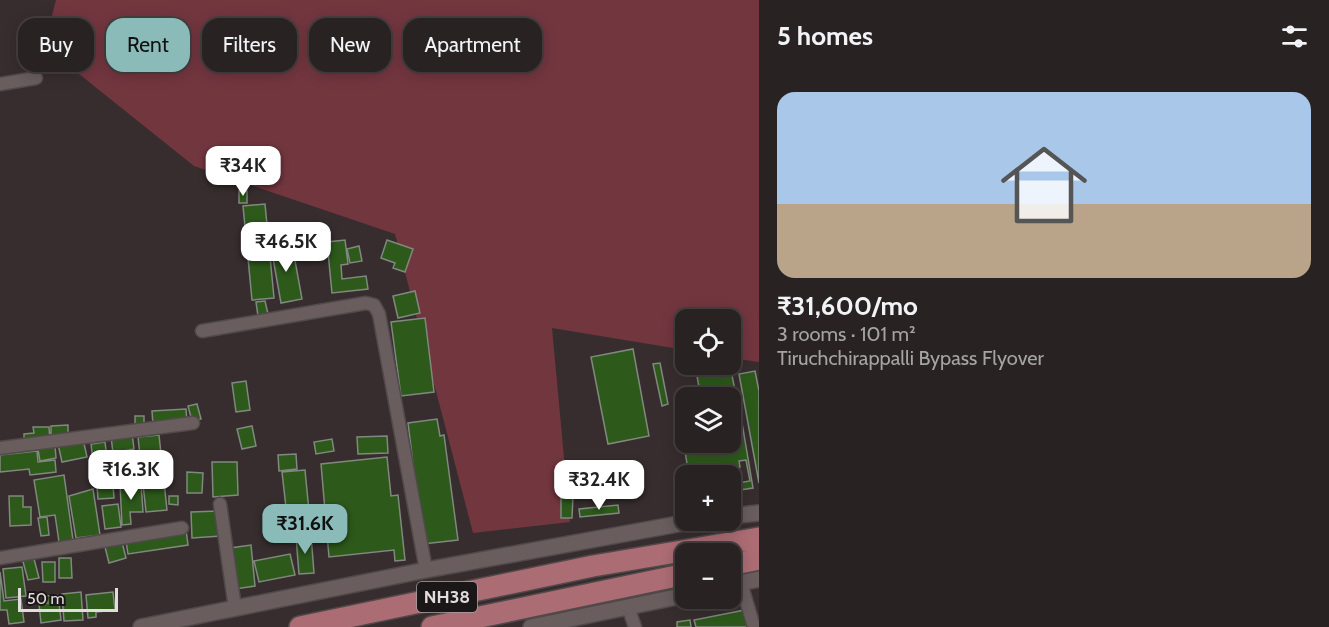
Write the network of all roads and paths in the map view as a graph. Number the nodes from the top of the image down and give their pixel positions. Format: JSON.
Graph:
{"nodes":[{"id":1,"x":36,"y":78,"type":"dead end"},
{"id":2,"x":0,"y":84,"type":"edge"},
{"id":3,"x":202,"y":331,"type":"dead end"},
{"id":4,"x":193,"y":423,"type":"dead end"},
{"id":5,"x":0,"y":448,"type":"edge"},
{"id":6,"x":220,"y":504,"type":"dead end"},
{"id":7,"x":759,"y":513,"type":"edge"},
{"id":8,"x":741,"y":515,"type":"edge"},
{"id":9,"x":675,"y":525,"type":"edge"},
{"id":10,"x":182,"y":528,"type":"dead end"},
{"id":11,"x":759,"y":538,"type":"edge"},
{"id":12,"x":0,"y":558,"type":"edge"},
{"id":13,"x":759,"y":559,"type":"edge"},
{"id":14,"x":426,"y":570,"type":"junction"},
{"id":15,"x":741,"y":573,"type":"edge"},
{"id":16,"x":675,"y":576,"type":"edge"},
{"id":17,"x":741,"y":578,"type":"edge"},
{"id":18,"x":759,"y":579,"type":"edge"},
{"id":19,"x":741,"y":595,"type":"edge"},
{"id":20,"x":675,"y":597,"type":"edge"},
{"id":21,"x":628,"y":607,"type":"junction"},
{"id":22,"x":235,"y":608,"type":"junction"},
{"id":23,"x":570,"y":623,"type":"edge"},
{"id":24,"x":141,"y":627,"type":"edge"},
{"id":25,"x":300,"y":627,"type":"edge"},
{"id":26,"x":432,"y":627,"type":"edge"},
{"id":27,"x":531,"y":627,"type":"edge"},
{"id":28,"x":635,"y":627,"type":"edge"},
{"id":29,"x":754,"y":627,"type":"edge"}],
"edges":[{"from":1,"to":2,"type":"street"},
{"from":3,"to":14,"type":"street"},
{"from":4,"to":5,"type":"street"},
{"from":6,"to":22,"type":"street"},
{"from":7,"to":8,"type":"street"},
{"from":9,"to":14,"type":"street"},
{"from":10,"to":12,"type":"street"},
{"from":11,"to":25,"type":"highway","number":"NH38"},
{"from":13,"to":15,"type":"highway"},
{"from":14,"to":22,"type":"street"},
{"from":16,"to":26,"type":"highway","number":"NH38"},
{"from":17,"to":18,"type":"street"},
{"from":19,"to":29,"type":"street"},
{"from":20,"to":21,"type":"street"},
{"from":21,"to":23,"type":"street"},
{"from":21,"to":28,"type":"street"},
{"from":22,"to":24,"type":"street"},
{"from":23,"to":27,"type":"street"}]}
